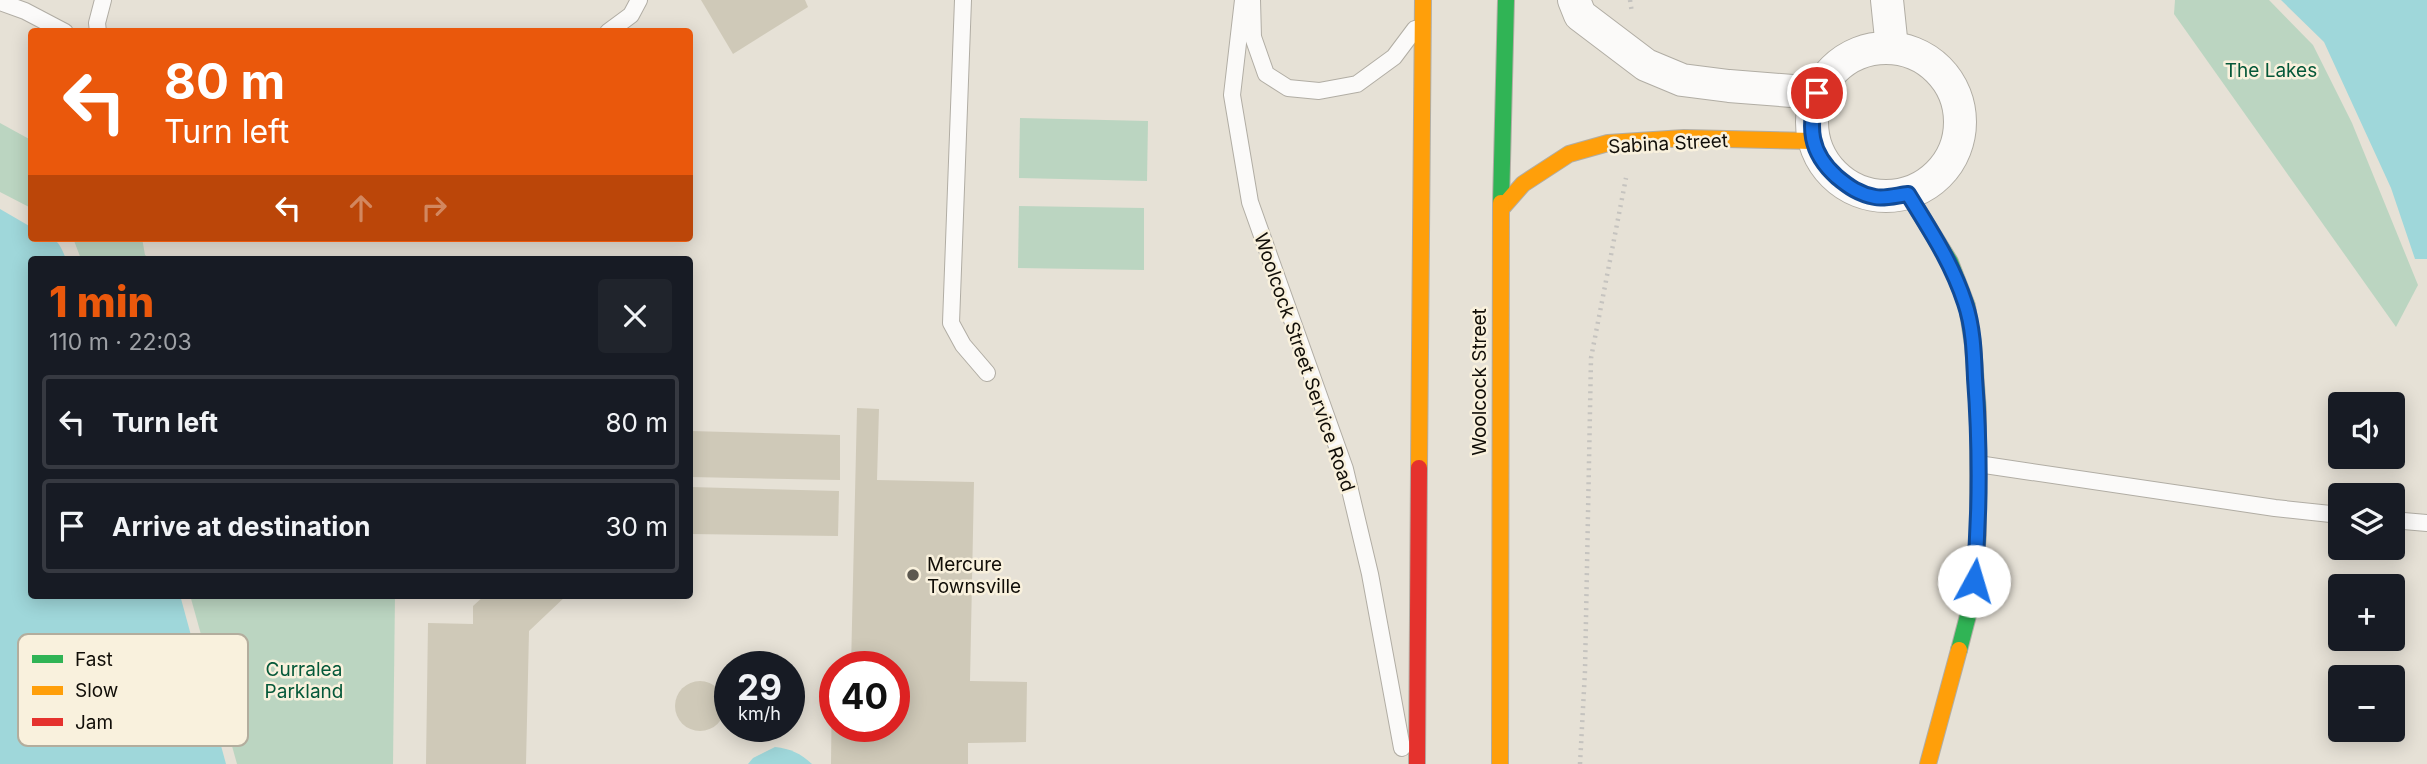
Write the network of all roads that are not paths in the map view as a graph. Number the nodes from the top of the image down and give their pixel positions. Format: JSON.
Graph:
{"nodes":[{"id":1,"x":103,"y":0,"type":"edge"},
{"id":2,"x":639,"y":0,"type":"edge"},
{"id":3,"x":963,"y":0,"type":"edge"},
{"id":4,"x":1243,"y":0,"type":"edge"},
{"id":5,"x":1252,"y":0,"type":"edge"},
{"id":6,"x":1423,"y":0,"type":"edge"},
{"id":7,"x":1506,"y":0,"type":"edge"},
{"id":8,"x":1574,"y":0,"type":"edge"},
{"id":9,"x":1887,"y":0,"type":"edge"},
{"id":10,"x":0,"y":2,"type":"edge"},
{"id":11,"x":1423,"y":20,"type":"junction"},
{"id":12,"x":57,"y":28,"type":"edge"},
{"id":13,"x":97,"y":28,"type":"edge"},
{"id":14,"x":613,"y":28,"type":"edge"},
{"id":15,"x":1892,"y":48,"type":"junction"},
{"id":16,"x":1817,"y":93,"type":"junction"},
{"id":17,"x":1813,"y":141,"type":"junction"},
{"id":18,"x":1908,"y":194,"type":"junction"},
{"id":19,"x":1501,"y":209,"type":"junction"},
{"id":20,"x":988,"y":373,"type":"dead end"},
{"id":21,"x":1978,"y":464,"type":"junction"},
{"id":22,"x":2328,"y":513,"type":"edge"},
{"id":23,"x":2405,"y":521,"type":"edge"},
{"id":24,"x":2427,"y":523,"type":"edge"},
{"id":25,"x":1406,"y":764,"type":"edge"},
{"id":26,"x":1417,"y":764,"type":"edge"},
{"id":27,"x":1500,"y":764,"type":"edge"},
{"id":28,"x":1928,"y":764,"type":"edge"}],
"edges":[{"from":1,"to":13,"type":"lane"},
{"from":2,"to":14,"type":"lane"},
{"from":3,"to":20,"type":"lane"},
{"from":4,"to":25,"type":"lane","name":"Woolcock Street Service Road"},
{"from":5,"to":11,"type":"lane"},
{"from":6,"to":11,"type":"main road"},
{"from":7,"to":19,"type":"main road","name":"Woolcock Street"},
{"from":8,"to":16,"type":"street"},
{"from":9,"to":15,"type":"street"},
{"from":10,"to":12,"type":"lane"},
{"from":11,"to":26,"type":"main road"},
{"from":15,"to":16,"type":"street"},
{"from":15,"to":18,"type":"street"},
{"from":16,"to":17,"type":"street"},
{"from":17,"to":18,"type":"street"},
{"from":17,"to":19,"type":"main road","name":"Sabina Street"},
{"from":18,"to":21,"type":"main road"},
{"from":19,"to":27,"type":"main road","name":"Woolcock Street"},
{"from":21,"to":22,"type":"lane"},
{"from":21,"to":28,"type":"main road"},
{"from":23,"to":24,"type":"lane"}]}
